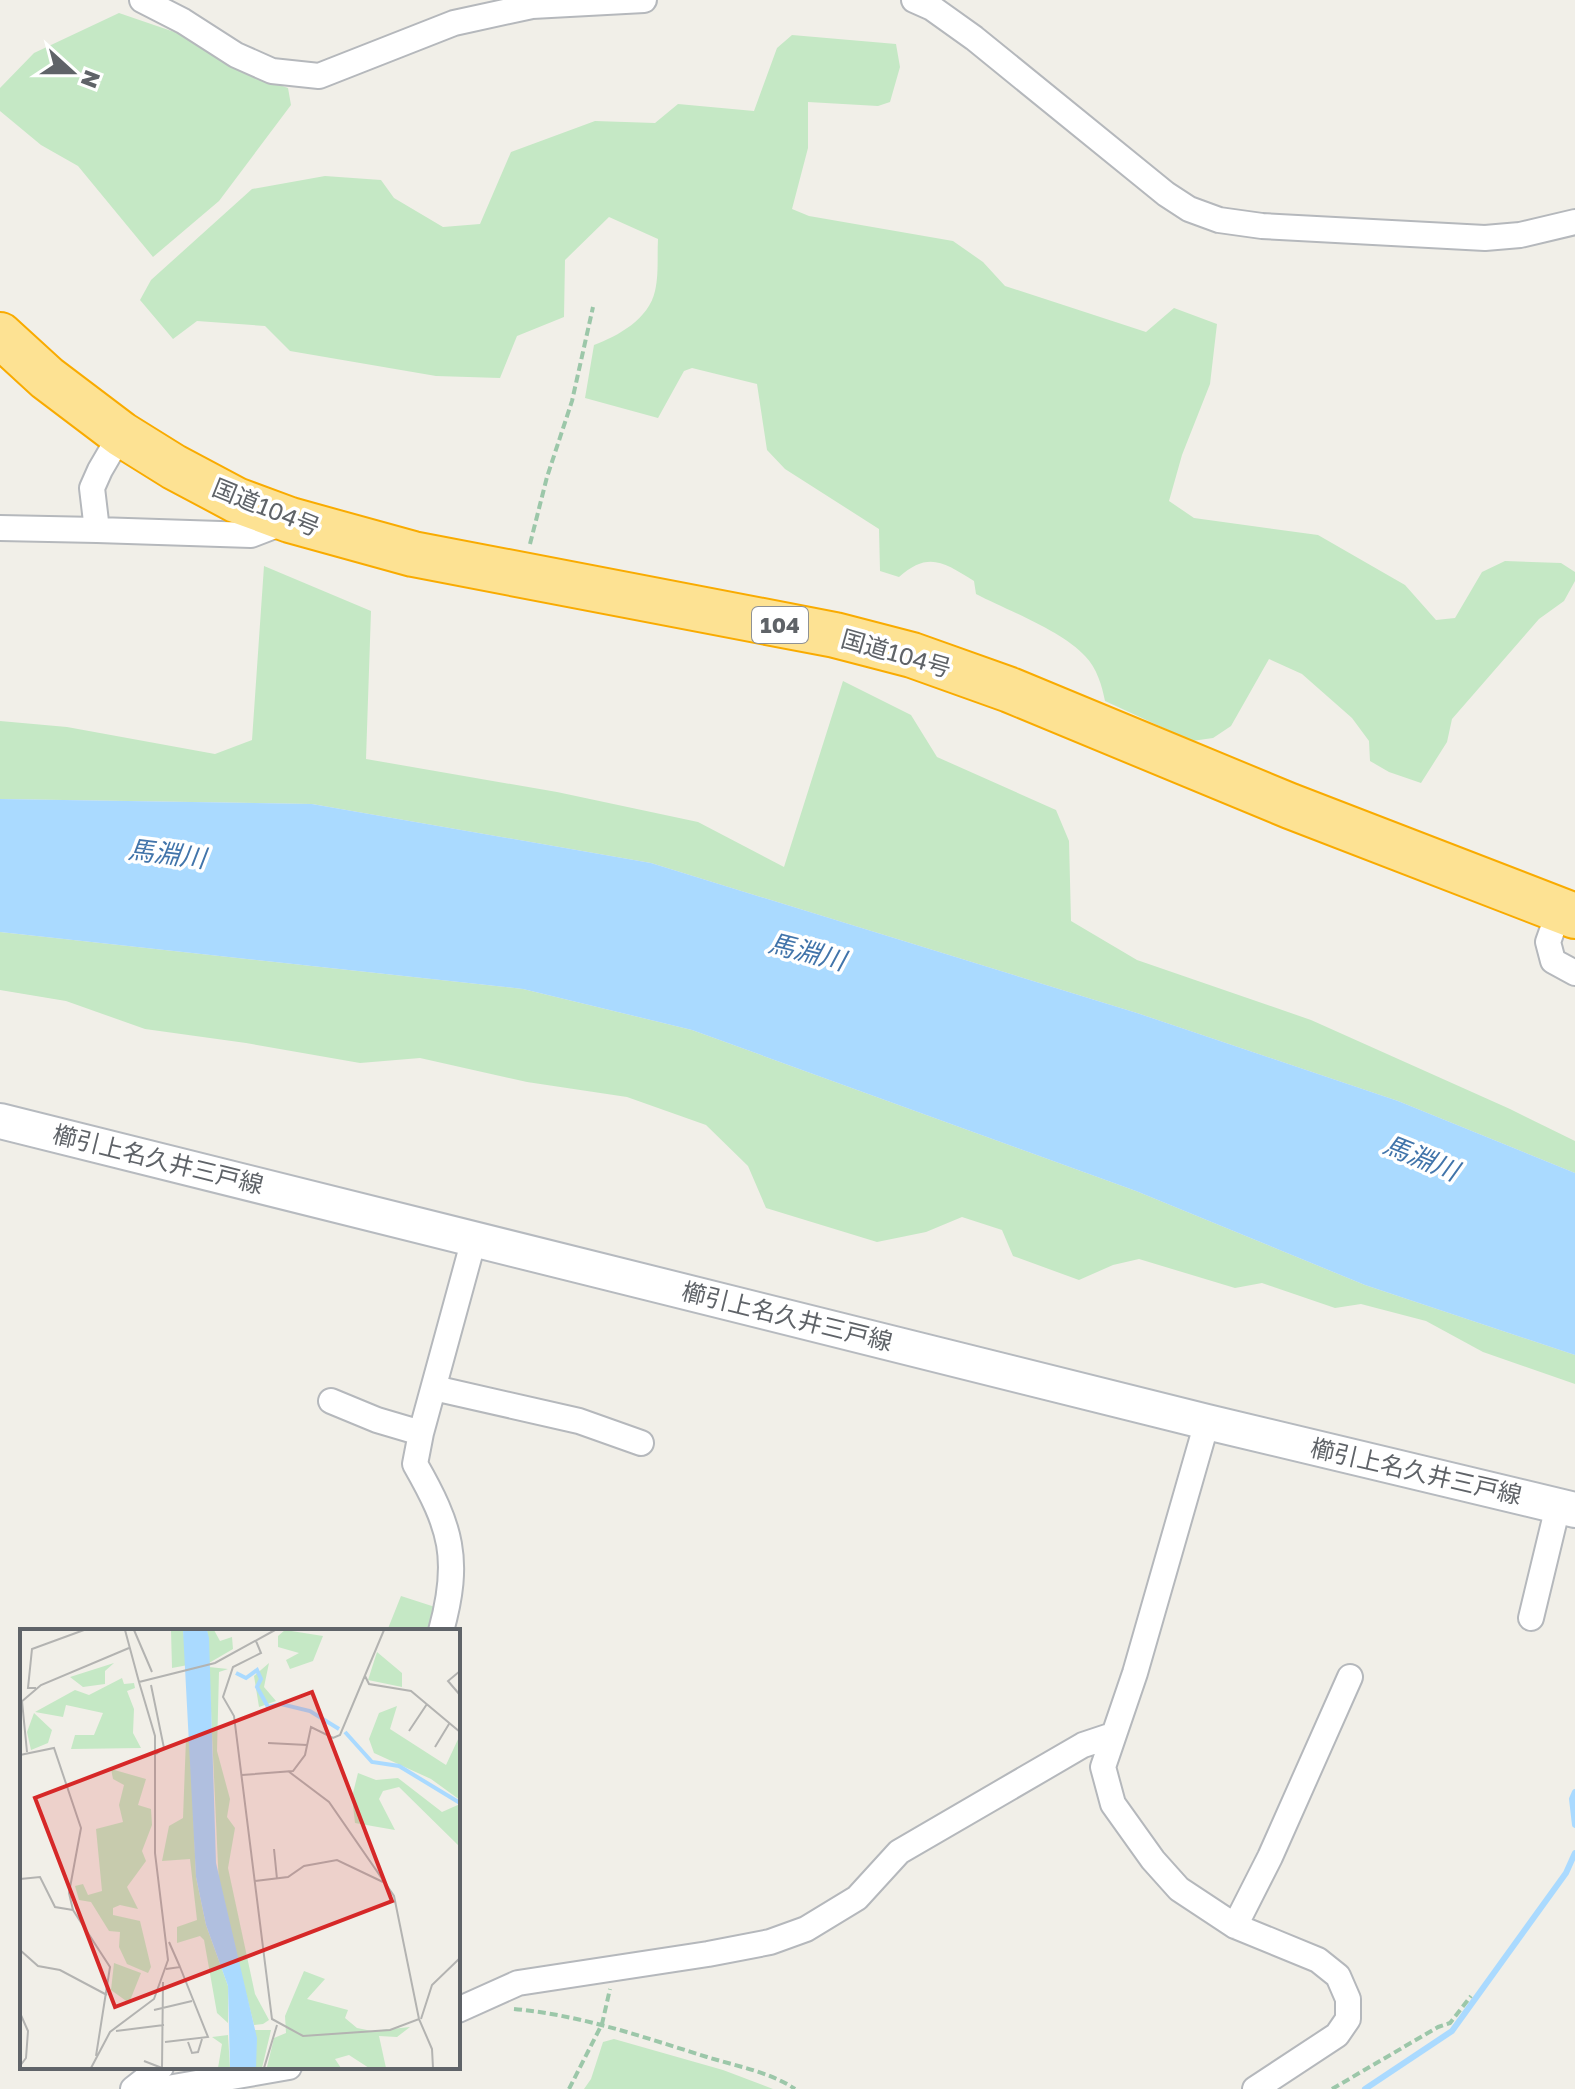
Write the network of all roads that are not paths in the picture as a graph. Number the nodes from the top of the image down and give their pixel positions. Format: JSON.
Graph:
{"nodes":[{"id":1,"x":142,"y":0,"type":"edge"},
{"id":2,"x":644,"y":0,"type":"edge"},
{"id":3,"x":914,"y":0,"type":"edge"},
{"id":4,"x":1575,"y":222,"type":"edge"},
{"id":5,"x":0,"y":335,"type":"edge"},
{"id":6,"x":0,"y":363,"type":"edge"},
{"id":7,"x":47,"y":378,"type":"junction"},
{"id":8,"x":121,"y":434,"type":"junction"},
{"id":9,"x":290,"y":520,"type":"junction"},
{"id":10,"x":0,"y":528,"type":"edge"},
{"id":11,"x":97,"y":530,"type":"junction"},
{"id":12,"x":1567,"y":913,"type":"edge"},
{"id":13,"x":1575,"y":973,"type":"edge"},
{"id":14,"x":0,"y":1121,"type":"edge"},
{"id":15,"x":474,"y":1239,"type":"junction"},
{"id":16,"x":434,"y":1388,"type":"junction"},
{"id":17,"x":331,"y":1401,"type":"dead end"},
{"id":18,"x":1207,"y":1422,"type":"junction"},
{"id":19,"x":421,"y":1433,"type":"junction"},
{"id":20,"x":641,"y":1443,"type":"dead end"},
{"id":21,"x":1567,"y":1508,"type":"edge"},
{"id":22,"x":1531,"y":1618,"type":"dead end"},
{"id":23,"x":442,"y":1629,"type":"edge"},
{"id":24,"x":1350,"y":1677,"type":"dead end"},
{"id":25,"x":1113,"y":1735,"type":"junction"},
{"id":26,"x":1235,"y":1926,"type":"junction"},
{"id":27,"x":462,"y":2008,"type":"edge"},
{"id":28,"x":158,"y":2069,"type":"edge"},
{"id":29,"x":277,"y":2069,"type":"edge"},
{"id":30,"x":133,"y":2089,"type":"edge"},
{"id":31,"x":162,"y":2089,"type":"edge"},
{"id":32,"x":1255,"y":2089,"type":"edge"}],
"edges":[{"from":1,"to":2,"type":"street"},
{"from":3,"to":4,"type":"street"},
{"from":5,"to":7,"type":"highway","name":"国道104号","number":"104"},
{"from":6,"to":7,"type":"street"},
{"from":7,"to":8,"type":"highway","name":"国道104号","number":"104"},
{"from":8,"to":9,"type":"highway","name":"国道104号","number":"104"},
{"from":8,"to":11,"type":"street"},
{"from":9,"to":11,"type":"street"},
{"from":9,"to":12,"type":"highway","name":"国道104号","number":"104"},
{"from":10,"to":11,"type":"street"},
{"from":12,"to":13,"type":"street"},
{"from":14,"to":15,"type":"main road","name":"櫛引上名久井三戸線"},
{"from":15,"to":16,"type":"street"},
{"from":15,"to":18,"type":"main road","name":"櫛引上名久井三戸線"},
{"from":16,"to":19,"type":"street"},
{"from":16,"to":20,"type":"street"},
{"from":17,"to":19,"type":"street"},
{"from":18,"to":21,"type":"main road","name":"櫛引上名久井三戸線"},
{"from":18,"to":25,"type":"street"},
{"from":19,"to":23,"type":"street"},
{"from":21,"to":22,"type":"street"},
{"from":24,"to":26,"type":"street"},
{"from":25,"to":26,"type":"street"},
{"from":25,"to":27,"type":"street"},
{"from":26,"to":32,"type":"street"},
{"from":28,"to":30,"type":"street"},
{"from":29,"to":31,"type":"street"}]}
